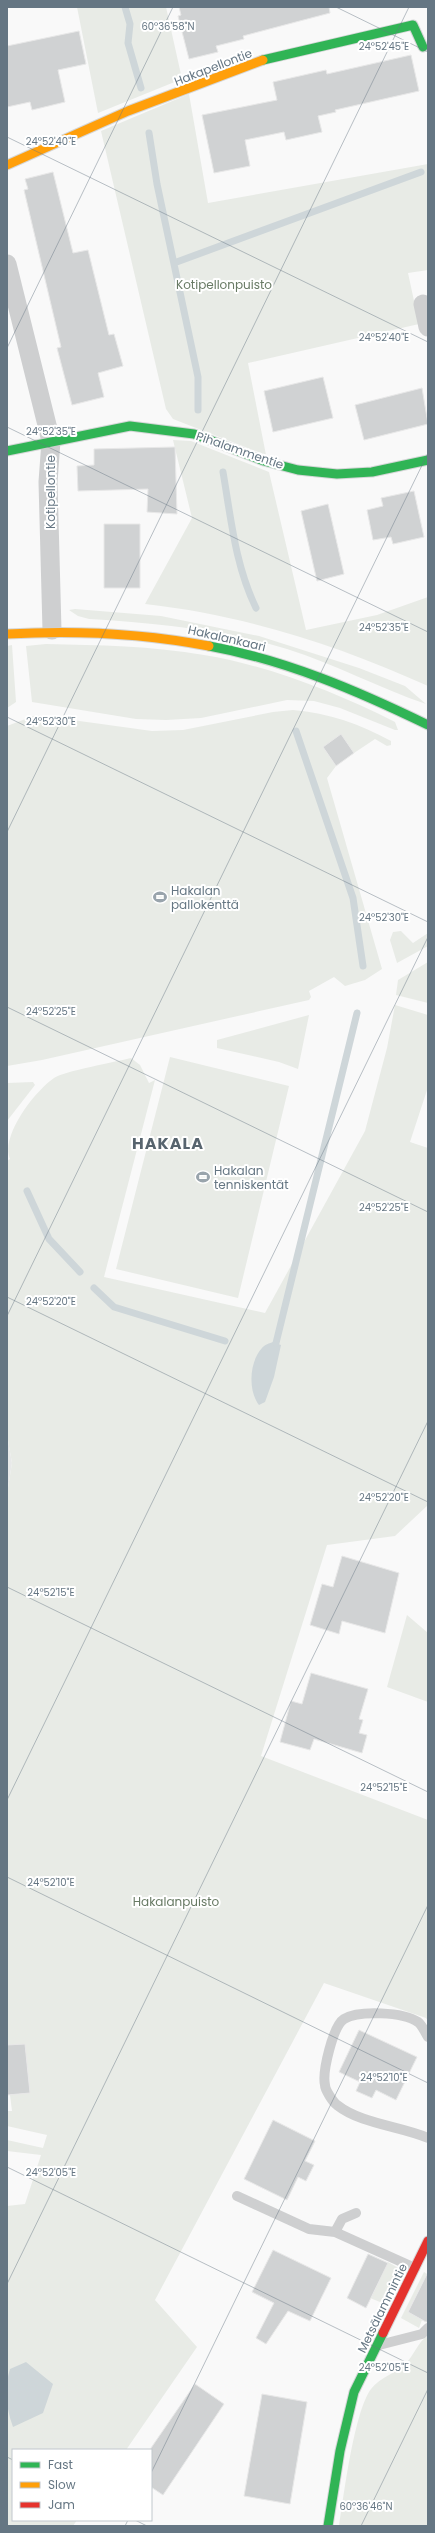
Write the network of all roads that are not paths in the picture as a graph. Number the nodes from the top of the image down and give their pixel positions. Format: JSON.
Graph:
{"nodes":[{"id":1,"x":423,"y":47,"type":"dead end"},
{"id":2,"x":7,"y":165,"type":"edge"},
{"id":3,"x":7,"y":264,"type":"edge"},
{"id":4,"x":423,"y":304,"type":"dead end"},
{"id":5,"x":428,"y":327,"type":"edge"},
{"id":6,"x":51,"y":441,"type":"junction"},
{"id":7,"x":7,"y":451,"type":"edge"},
{"id":8,"x":428,"y":460,"type":"edge"},
{"id":9,"x":52,"y":630,"type":"junction"},
{"id":10,"x":7,"y":634,"type":"edge"},
{"id":11,"x":428,"y":725,"type":"edge"},
{"id":12,"x":428,"y":2037,"type":"edge"},
{"id":13,"x":428,"y":2138,"type":"edge"},
{"id":14,"x":237,"y":2196,"type":"dead end"},
{"id":15,"x":356,"y":2213,"type":"dead end"},
{"id":16,"x":335,"y":2232,"type":"junction"},
{"id":17,"x":428,"y":2241,"type":"edge"},
{"id":18,"x":415,"y":2268,"type":"junction"},
{"id":19,"x":428,"y":2328,"type":"edge"},
{"id":20,"x":377,"y":2346,"type":"junction"},
{"id":21,"x":328,"y":2526,"type":"edge"}],
"edges":[{"from":1,"to":2,"type":"street","name":"Hakapellontie"},
{"from":3,"to":6,"type":"street","name":"Kotipellontie"},
{"from":4,"to":5,"type":"street"},
{"from":6,"to":7,"type":"street","name":"Pihalammentie"},
{"from":6,"to":8,"type":"street","name":"Pihalammentie"},
{"from":6,"to":9,"type":"street","name":"Kotipellontie"},
{"from":9,"to":10,"type":"street","name":"Hakalankaari"},
{"from":9,"to":11,"type":"street","name":"Hakalankaari"},
{"from":12,"to":13,"type":"lane"},
{"from":14,"to":16,"type":"lane"},
{"from":15,"to":16,"type":"lane"},
{"from":16,"to":18,"type":"lane"},
{"from":17,"to":18,"type":"street","name":"Metsälammintie"},
{"from":18,"to":20,"type":"street","name":"Metsälammintie"},
{"from":19,"to":20,"type":"lane"},
{"from":20,"to":21,"type":"street","name":"Metsälammintie"}]}
